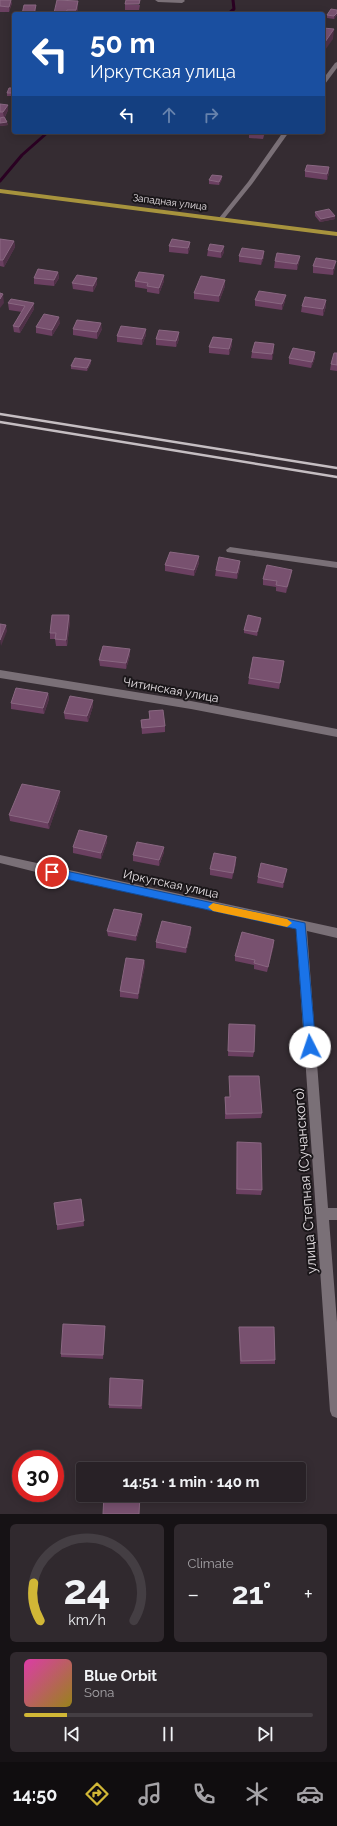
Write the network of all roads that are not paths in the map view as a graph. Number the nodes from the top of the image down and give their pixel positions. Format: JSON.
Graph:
{"nodes":[{"id":1,"x":158,"y":0,"type":"edge"},
{"id":2,"x":182,"y":2,"type":"dead end"},
{"id":3,"x":337,"y":64,"type":"edge"},
{"id":4,"x":325,"y":80,"type":"edge"},
{"id":5,"x":285,"y":134,"type":"edge"},
{"id":6,"x":0,"y":191,"type":"edge"},
{"id":7,"x":221,"y":219,"type":"junction"},
{"id":8,"x":337,"y":234,"type":"edge"},
{"id":9,"x":230,"y":550,"type":"dead end"},
{"id":10,"x":337,"y":565,"type":"edge"},
{"id":11,"x":0,"y":674,"type":"edge"},
{"id":12,"x":337,"y":733,"type":"edge"},
{"id":13,"x":0,"y":859,"type":"edge"},
{"id":14,"x":301,"y":926,"type":"junction"},
{"id":15,"x":337,"y":933,"type":"edge"},
{"id":16,"x":323,"y":1214,"type":"junction"},
{"id":17,"x":337,"y":1214,"type":"edge"},
{"id":18,"x":337,"y":1411,"type":"edge"}],
"edges":[{"from":1,"to":2,"type":"street"},
{"from":3,"to":4,"type":"street"},
{"from":5,"to":7,"type":"street"},
{"from":6,"to":7,"type":"main road","name":"Западная улица"},
{"from":7,"to":8,"type":"main road","name":"Западная улица"},
{"from":9,"to":10,"type":"street"},
{"from":11,"to":12,"type":"street","name":"Читинская улица"},
{"from":13,"to":14,"type":"street","name":"Иркутская улица"},
{"from":14,"to":15,"type":"street","name":"Иркутская улица"},
{"from":14,"to":16,"type":"street","name":"улица Степная (Сучанского)"},
{"from":16,"to":17,"type":"street"},
{"from":16,"to":18,"type":"street","name":"улица Степная (Сучанского)"}]}
